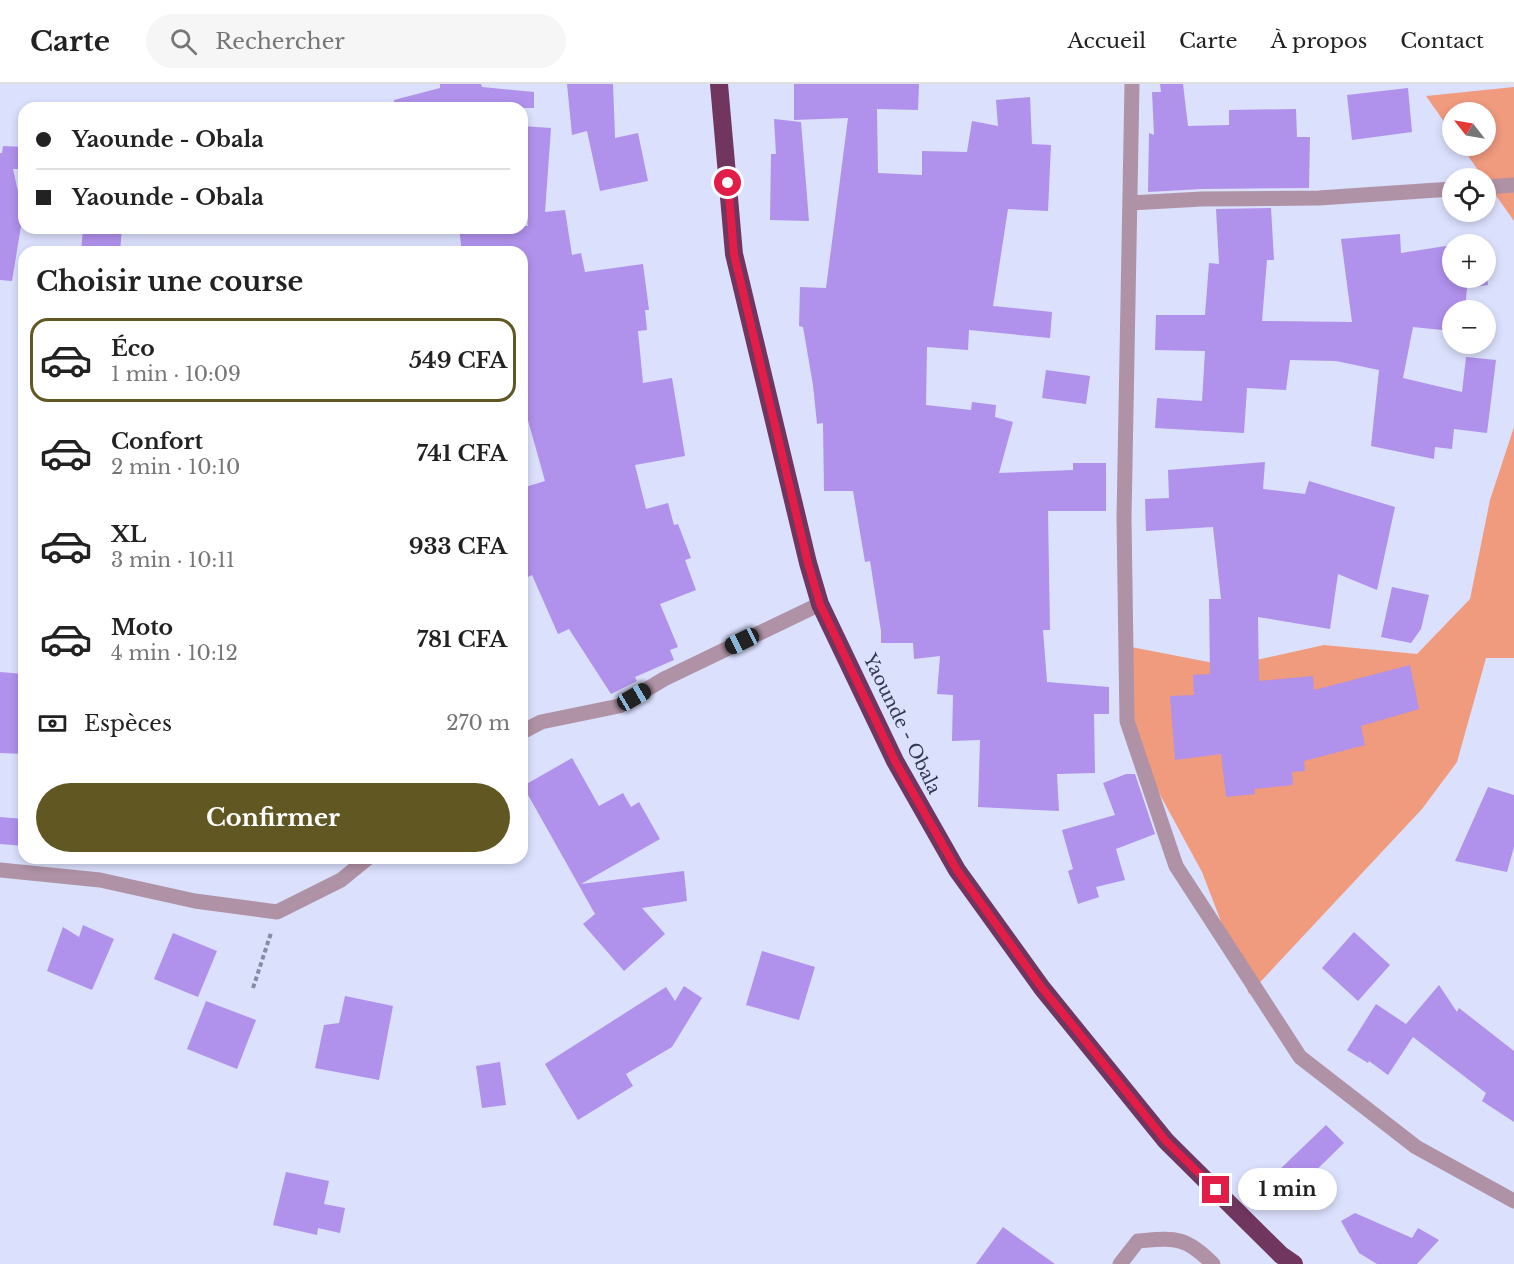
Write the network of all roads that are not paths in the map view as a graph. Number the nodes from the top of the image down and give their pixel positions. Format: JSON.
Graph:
{"nodes":[{"id":1,"x":719,"y":84,"type":"edge"},
{"id":2,"x":1132,"y":84,"type":"edge"},
{"id":3,"x":1514,"y":185,"type":"edge"},
{"id":4,"x":1496,"y":186,"type":"edge"},
{"id":5,"x":1442,"y":190,"type":"edge"},
{"id":6,"x":1130,"y":203,"type":"junction"},
{"id":7,"x":820,"y":604,"type":"junction"},
{"id":8,"x":528,"y":729,"type":"edge"},
{"id":9,"x":361,"y":864,"type":"edge"},
{"id":10,"x":0,"y":870,"type":"edge"},
{"id":11,"x":1514,"y":1201,"type":"edge"},
{"id":12,"x":1120,"y":1264,"type":"edge"},
{"id":13,"x":1213,"y":1264,"type":"edge"},
{"id":14,"x":1294,"y":1264,"type":"edge"}],
"edges":[{"from":1,"to":7,"type":"highway","name":"Yaounde - Obala"},
{"from":2,"to":6,"type":"street"},
{"from":3,"to":4,"type":"street"},
{"from":5,"to":6,"type":"street"},
{"from":6,"to":11,"type":"street"},
{"from":7,"to":8,"type":"street"},
{"from":7,"to":14,"type":"highway","name":"Yaounde - Obala"},
{"from":9,"to":10,"type":"street"},
{"from":12,"to":13,"type":"street"}]}
